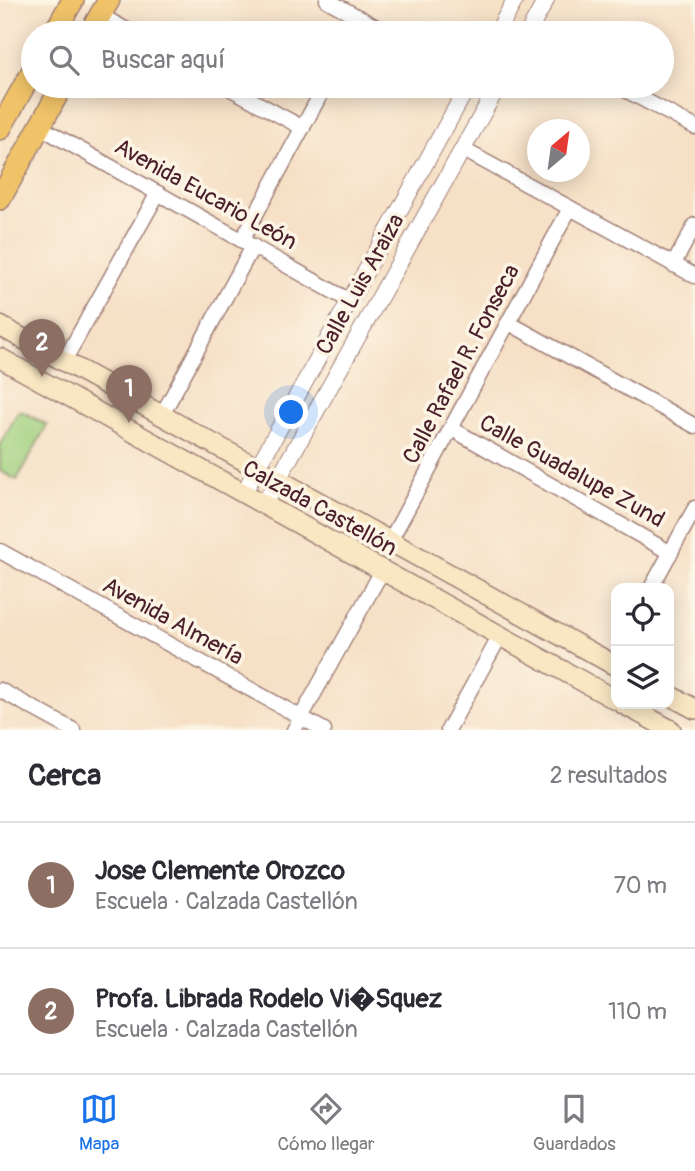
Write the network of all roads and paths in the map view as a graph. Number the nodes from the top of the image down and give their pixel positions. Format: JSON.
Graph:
{"nodes":[{"id":1,"x":73,"y":0,"type":"edge"},
{"id":2,"x":327,"y":0,"type":"edge"},
{"id":3,"x":515,"y":0,"type":"edge"},
{"id":4,"x":546,"y":0,"type":"edge"},
{"id":5,"x":361,"y":19,"type":"joint"},
{"id":6,"x":61,"y":21,"type":"edge"},
{"id":7,"x":365,"y":21,"type":"edge"},
{"id":8,"x":504,"y":21,"type":"edge"},
{"id":9,"x":535,"y":21,"type":"edge"},
{"id":10,"x":21,"y":91,"type":"edge"},
{"id":11,"x":56,"y":98,"type":"edge"},
{"id":12,"x":248,"y":98,"type":"edge"},
{"id":13,"x":319,"y":98,"type":"edge"},
{"id":14,"x":461,"y":98,"type":"edge"},
{"id":15,"x":491,"y":98,"type":"edge"},
{"id":16,"x":641,"y":98,"type":"edge"},
{"id":17,"x":40,"y":127,"type":"junction"},
{"id":18,"x":695,"y":127,"type":"edge"},
{"id":19,"x":303,"y":128,"type":"junction"},
{"id":20,"x":0,"y":129,"type":"edge"},
{"id":21,"x":463,"y":149,"type":"junction"},
{"id":22,"x":158,"y":193,"type":"junction"},
{"id":23,"x":0,"y":199,"type":"edge"},
{"id":24,"x":570,"y":208,"type":"junction"},
{"id":25,"x":695,"y":225,"type":"edge"},
{"id":26,"x":248,"y":243,"type":"junction"},
{"id":27,"x":380,"y":245,"type":"junction"},
{"id":28,"x":401,"y":256,"type":"junction"},
{"id":29,"x":673,"y":265,"type":"junction"},
{"id":30,"x":695,"y":276,"type":"edge"},
{"id":31,"x":350,"y":301,"type":"junction"},
{"id":32,"x":509,"y":323,"type":"junction"},
{"id":33,"x":0,"y":326,"type":"edge"},
{"id":34,"x":0,"y":358,"type":"edge"},
{"id":35,"x":64,"y":361,"type":"junction"},
{"id":36,"x":162,"y":415,"type":"junction"},
{"id":37,"x":695,"y":426,"type":"edge"},
{"id":38,"x":452,"y":429,"type":"junction"},
{"id":39,"x":257,"y":469,"type":"junction"},
{"id":40,"x":278,"y":480,"type":"junction"},
{"id":41,"x":243,"y":494,"type":"junction"},
{"id":42,"x":264,"y":506,"type":"junction"},
{"id":43,"x":695,"y":508,"type":"edge"},
{"id":44,"x":390,"y":541,"type":"junction"},
{"id":45,"x":0,"y":551,"type":"edge"},
{"id":46,"x":671,"y":553,"type":"junction"},
{"id":47,"x":382,"y":571,"type":"junction"},
{"id":48,"x":654,"y":583,"type":"edge"},
{"id":49,"x":500,"y":636,"type":"junction"},
{"id":50,"x":611,"y":659,"type":"edge"},
{"id":51,"x":0,"y":690,"type":"edge"},
{"id":52,"x":611,"y":697,"type":"edge"},
{"id":53,"x":674,"y":698,"type":"edge"},
{"id":54,"x":633,"y":709,"type":"edge"},
{"id":55,"x":695,"y":709,"type":"edge"},
{"id":56,"x":297,"y":724,"type":"edge"},
{"id":57,"x":73,"y":730,"type":"edge"},
{"id":58,"x":324,"y":730,"type":"edge"},
{"id":59,"x":448,"y":730,"type":"edge"},
{"id":60,"x":671,"y":730,"type":"edge"}],
"edges":[{"from":1,"to":6,"type":"main road"},
{"from":2,"to":5,"type":"street"},
{"from":3,"to":8,"type":"street"},
{"from":4,"to":9,"type":"street"},
{"from":5,"to":7,"type":"street"},
{"from":10,"to":20,"type":"main road"},
{"from":11,"to":17,"type":"main road"},
{"from":12,"to":19,"type":"street"},
{"from":13,"to":19,"type":"street"},
{"from":14,"to":27,"type":"street","name":"Calle Luis Araiza"},
{"from":15,"to":21,"type":"street","name":"Calle Luis Araiza"},
{"from":16,"to":18,"type":"street"},
{"from":17,"to":22,"type":"street","name":"Avenida Eucario León"},
{"from":17,"to":23,"type":"main road"},
{"from":19,"to":26,"type":"street"},
{"from":21,"to":24,"type":"street"},
{"from":21,"to":28,"type":"street","name":"Calle Luis Araiza"},
{"from":22,"to":26,"type":"street","name":"Avenida Eucario León"},
{"from":22,"to":35,"type":"street"},
{"from":24,"to":29,"type":"street"},
{"from":24,"to":32,"type":"street","name":"Calle Rafael R. Fonseca"},
{"from":25,"to":29,"type":"street"},
{"from":26,"to":31,"type":"street","name":"Avenida Eucario León"},
{"from":26,"to":36,"type":"street"},
{"from":27,"to":28,"type":"street"},
{"from":27,"to":31,"type":"street","name":"Calle Luis Araiza"},
{"from":28,"to":40,"type":"street","name":"Calle Luis Araiza"},
{"from":29,"to":30,"type":"street"},
{"from":31,"to":39,"type":"street","name":"Calle Luis Araiza"},
{"from":32,"to":37,"type":"street"},
{"from":32,"to":38,"type":"street","name":"Calle Rafael R. Fonseca"},
{"from":33,"to":35,"type":"main road","name":"Calzada Castellón"},
{"from":34,"to":41,"type":"main road","name":"Calzada Castellón"},
{"from":35,"to":36,"type":"main road","name":"Calzada Castellón"},
{"from":36,"to":39,"type":"main road","name":"Calzada Castellón"},
{"from":38,"to":44,"type":"street","name":"Calle Rafael R. Fonseca"},
{"from":38,"to":46,"type":"street","name":"Calle Guadalupe Zund"},
{"from":39,"to":40,"type":"main road","name":"Calzada Castellón"},
{"from":39,"to":41,"type":"street","name":"Calle Luis Araiza"},
{"from":40,"to":42,"type":"street","name":"Calle Luis Araiza"},
{"from":40,"to":44,"type":"main road","name":"Calzada Castellón"},
{"from":41,"to":42,"type":"main road","name":"Calzada Castellón"},
{"from":42,"to":47,"type":"main road","name":"Calzada Castellón"},
{"from":43,"to":46,"type":"street"},
{"from":44,"to":50,"type":"main road","name":"Calzada Castellón"},
{"from":45,"to":56,"type":"street","name":"Avenida Almería"},
{"from":46,"to":48,"type":"street"},
{"from":47,"to":49,"type":"main road","name":"Calzada Castellón"},
{"from":47,"to":56,"type":"street"},
{"from":49,"to":52,"type":"main road","name":"Calzada Castellón"},
{"from":49,"to":59,"type":"street"},
{"from":51,"to":57,"type":"street"},
{"from":53,"to":55,"type":"main road"},
{"from":54,"to":60,"type":"main road"},
{"from":56,"to":58,"type":"street","name":"Avenida Almería"}]}
